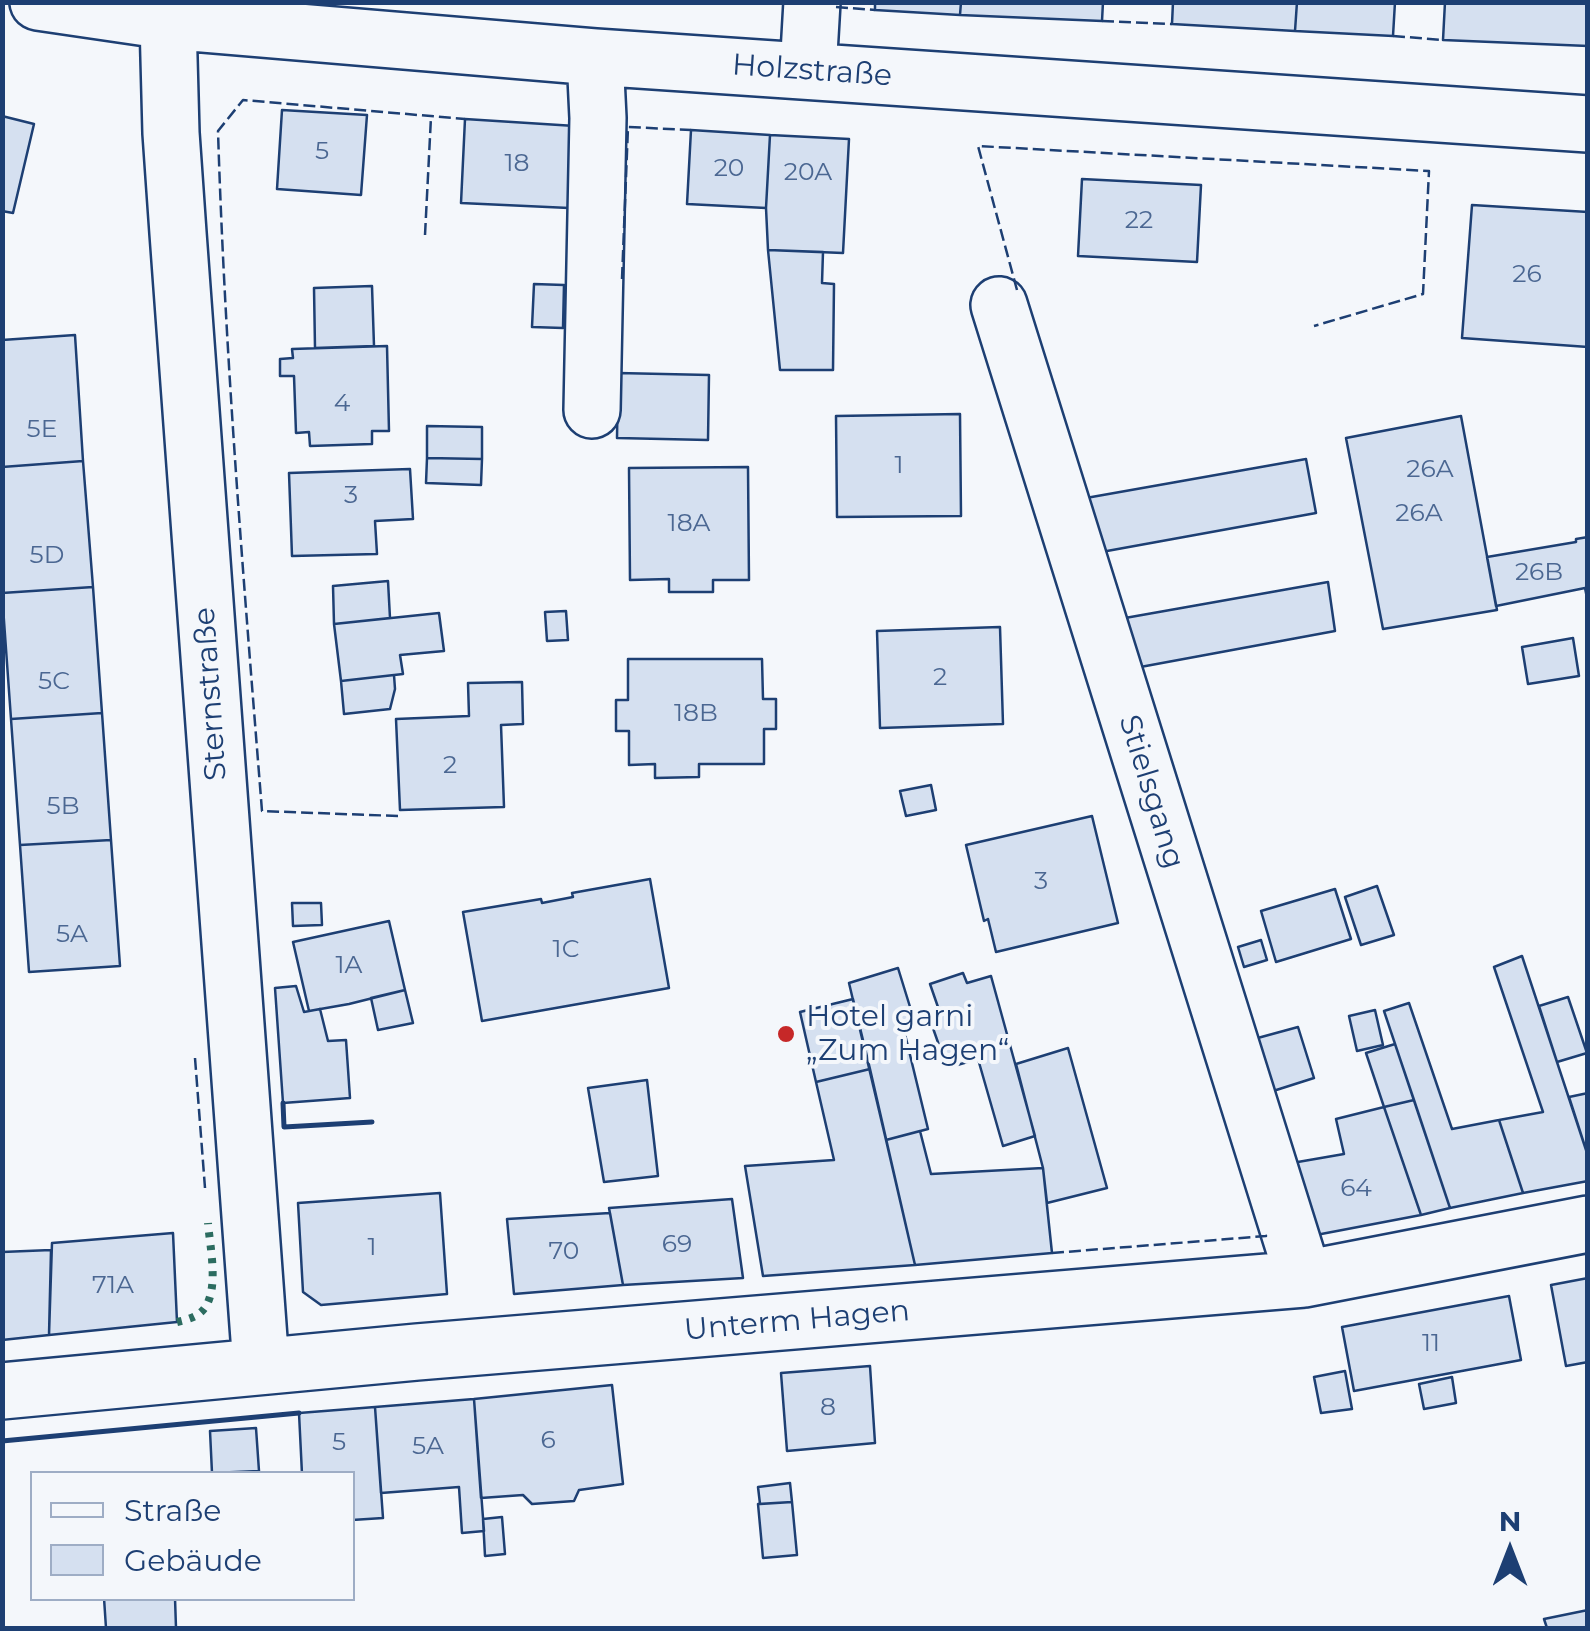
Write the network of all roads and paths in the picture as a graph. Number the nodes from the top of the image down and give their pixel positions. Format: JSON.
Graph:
{"nodes":[{"id":1,"x":38,"y":2,"type":"edge"},
{"id":2,"x":812,"y":2,"type":"edge"},
{"id":3,"x":168,"y":22,"type":"junction"},
{"id":4,"x":595,"y":57,"type":"junction"},
{"id":5,"x":808,"y":71,"type":"junction"},
{"id":6,"x":1588,"y":124,"type":"edge"},
{"id":7,"x":998,"y":306,"type":"dead end"},
{"id":8,"x":592,"y":410,"type":"dead end"},
{"id":9,"x":1588,"y":1224,"type":"edge"},
{"id":10,"x":1304,"y":1278,"type":"junction"},
{"id":11,"x":261,"y":1366,"type":"junction"},
{"id":12,"x":2,"y":1391,"type":"edge"}],
"edges":[{"from":1,"to":3,"type":"street","name":"Holzstraße"},
{"from":2,"to":5,"type":"street"},
{"from":3,"to":4,"type":"street","name":"Holzstraße"},
{"from":3,"to":11,"type":"street","name":"Sternstraße"},
{"from":4,"to":5,"type":"street","name":"Holzstraße"},
{"from":4,"to":8,"type":"street"},
{"from":5,"to":6,"type":"street","name":"Holzstraße"},
{"from":7,"to":10,"type":"street","name":"Stielsgang"},
{"from":9,"to":10,"type":"street","name":"Unterm Hagen"},
{"from":10,"to":11,"type":"street","name":"Unterm Hagen"},
{"from":11,"to":12,"type":"street","name":"Unterm Hagen"}]}
